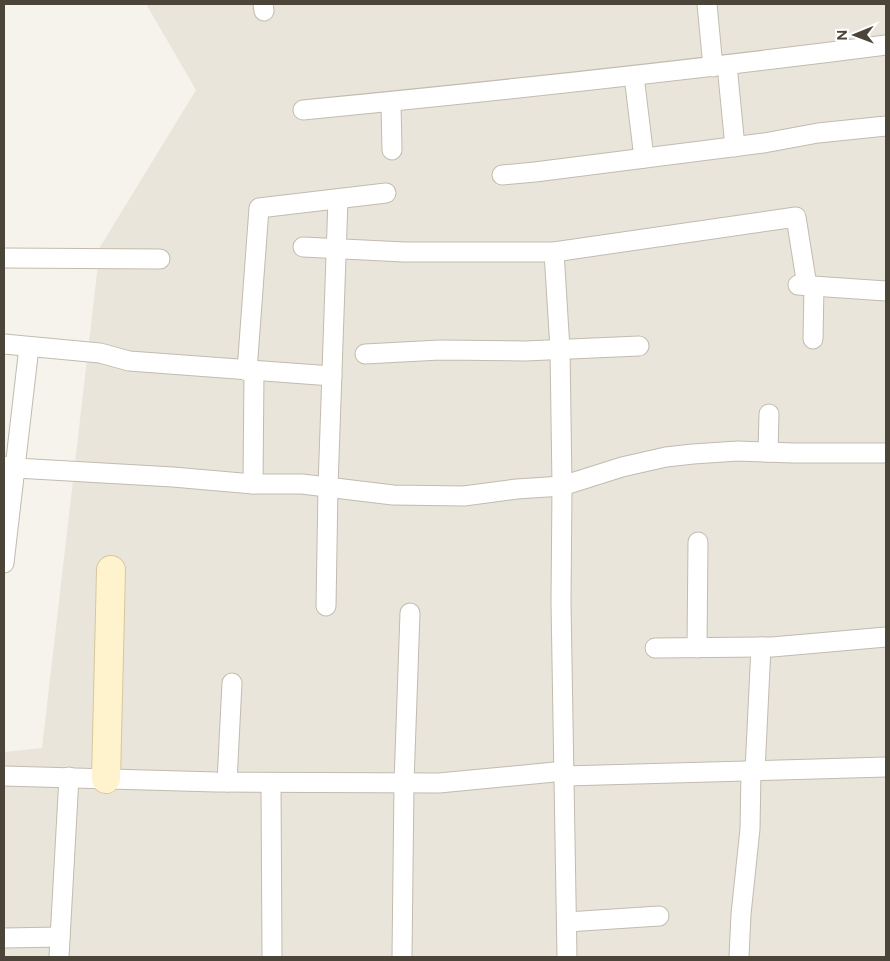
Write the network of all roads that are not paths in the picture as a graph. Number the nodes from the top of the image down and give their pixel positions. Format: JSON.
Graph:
{"nodes":[{"id":1,"x":707,"y":4,"type":"edge"},
{"id":2,"x":886,"y":45,"type":"edge"},
{"id":3,"x":720,"y":66,"type":"junction"},
{"id":4,"x":634,"y":76,"type":"junction"},
{"id":5,"x":391,"y":102,"type":"junction"},
{"id":6,"x":303,"y":110,"type":"dead end"},
{"id":7,"x":886,"y":126,"type":"edge"},
{"id":8,"x":735,"y":147,"type":"junction"},
{"id":9,"x":392,"y":150,"type":"dead end"},
{"id":10,"x":644,"y":158,"type":"junction"},
{"id":11,"x":502,"y":175,"type":"dead end"},
{"id":12,"x":386,"y":193,"type":"dead end"},
{"id":13,"x":338,"y":198,"type":"junction"},
{"id":14,"x":303,"y":246,"type":"dead end"},
{"id":15,"x":336,"y":248,"type":"junction"},
{"id":16,"x":554,"y":252,"type":"junction"},
{"id":17,"x":4,"y":258,"type":"edge"},
{"id":18,"x":160,"y":259,"type":"dead end"},
{"id":19,"x":806,"y":286,"type":"junction"},
{"id":20,"x":886,"y":291,"type":"edge"},
{"id":21,"x":813,"y":339,"type":"dead end"},
{"id":22,"x":4,"y":344,"type":"edge"},
{"id":23,"x":639,"y":346,"type":"dead end"},
{"id":24,"x":29,"y":347,"type":"junction"},
{"id":25,"x":560,"y":349,"type":"junction"},
{"id":26,"x":364,"y":354,"type":"dead end"},
{"id":27,"x":251,"y":371,"type":"junction"},
{"id":28,"x":332,"y":376,"type":"junction"},
{"id":29,"x":769,"y":414,"type":"dead end"},
{"id":30,"x":768,"y":452,"type":"junction"},
{"id":31,"x":886,"y":453,"type":"edge"},
{"id":32,"x":10,"y":468,"type":"edge"},
{"id":33,"x":253,"y":484,"type":"junction"},
{"id":34,"x":562,"y":486,"type":"junction"},
{"id":35,"x":328,"y":487,"type":"junction"},
{"id":36,"x":698,"y":542,"type":"dead end"},
{"id":37,"x":4,"y":563,"type":"edge"},
{"id":38,"x":111,"y":570,"type":"dead end"},
{"id":39,"x":326,"y":606,"type":"dead end"},
{"id":40,"x":410,"y":612,"type":"dead end"},
{"id":41,"x":886,"y":637,"type":"edge"},
{"id":42,"x":761,"y":647,"type":"junction"},
{"id":43,"x":655,"y":648,"type":"dead end"},
{"id":44,"x":697,"y":648,"type":"junction"},
{"id":45,"x":232,"y":683,"type":"dead end"},
{"id":46,"x":886,"y":767,"type":"edge"},
{"id":47,"x":753,"y":771,"type":"junction"},
{"id":48,"x":565,"y":773,"type":"junction"},
{"id":49,"x":4,"y":776,"type":"edge"},
{"id":50,"x":69,"y":778,"type":"junction"},
{"id":51,"x":106,"y":779,"type":"junction"},
{"id":52,"x":227,"y":782,"type":"junction"},
{"id":53,"x":271,"y":782,"type":"junction"},
{"id":54,"x":404,"y":783,"type":"junction"},
{"id":55,"x":659,"y":916,"type":"dead end"},
{"id":56,"x":566,"y":922,"type":"junction"},
{"id":57,"x":60,"y":937,"type":"junction"},
{"id":58,"x":4,"y":938,"type":"edge"},
{"id":59,"x":59,"y":957,"type":"edge"},
{"id":60,"x":272,"y":957,"type":"edge"},
{"id":61,"x":402,"y":957,"type":"edge"},
{"id":62,"x":567,"y":957,"type":"edge"},
{"id":63,"x":739,"y":957,"type":"edge"}],
"edges":[{"from":1,"to":3,"type":"street"},
{"from":2,"to":3,"type":"street"},
{"from":3,"to":4,"type":"street"},
{"from":3,"to":8,"type":"street"},
{"from":4,"to":5,"type":"street"},
{"from":4,"to":10,"type":"street"},
{"from":5,"to":6,"type":"street"},
{"from":5,"to":9,"type":"street"},
{"from":7,"to":8,"type":"street"},
{"from":8,"to":10,"type":"street"},
{"from":10,"to":11,"type":"street"},
{"from":12,"to":13,"type":"street"},
{"from":13,"to":15,"type":"street"},
{"from":13,"to":27,"type":"street"},
{"from":14,"to":15,"type":"street"},
{"from":15,"to":16,"type":"street"},
{"from":15,"to":28,"type":"street"},
{"from":16,"to":19,"type":"street"},
{"from":16,"to":25,"type":"street"},
{"from":17,"to":18,"type":"street"},
{"from":19,"to":20,"type":"street"},
{"from":19,"to":21,"type":"street"},
{"from":22,"to":24,"type":"street"},
{"from":23,"to":25,"type":"street"},
{"from":24,"to":27,"type":"street"},
{"from":24,"to":32,"type":"street"},
{"from":25,"to":26,"type":"street"},
{"from":25,"to":34,"type":"street"},
{"from":27,"to":28,"type":"street"},
{"from":27,"to":33,"type":"street"},
{"from":28,"to":35,"type":"street"},
{"from":29,"to":30,"type":"street"},
{"from":30,"to":31,"type":"street"},
{"from":30,"to":34,"type":"street"},
{"from":32,"to":33,"type":"street"},
{"from":32,"to":37,"type":"street"},
{"from":33,"to":35,"type":"street"},
{"from":34,"to":35,"type":"street"},
{"from":34,"to":48,"type":"street"},
{"from":35,"to":39,"type":"street"},
{"from":36,"to":44,"type":"street"},
{"from":38,"to":51,"type":"street"},
{"from":40,"to":54,"type":"street"},
{"from":41,"to":42,"type":"street"},
{"from":42,"to":44,"type":"street"},
{"from":42,"to":47,"type":"street"},
{"from":43,"to":44,"type":"street"},
{"from":45,"to":52,"type":"street"},
{"from":46,"to":47,"type":"street"},
{"from":47,"to":48,"type":"street"},
{"from":47,"to":63,"type":"street"},
{"from":48,"to":54,"type":"street"},
{"from":48,"to":56,"type":"street"},
{"from":49,"to":50,"type":"street"},
{"from":50,"to":51,"type":"street"},
{"from":50,"to":57,"type":"street"},
{"from":51,"to":52,"type":"street"},
{"from":52,"to":53,"type":"street"},
{"from":53,"to":54,"type":"street"},
{"from":53,"to":60,"type":"street"},
{"from":54,"to":61,"type":"street"},
{"from":55,"to":56,"type":"street"},
{"from":56,"to":62,"type":"street"},
{"from":57,"to":58,"type":"street"},
{"from":57,"to":59,"type":"street"}]}
